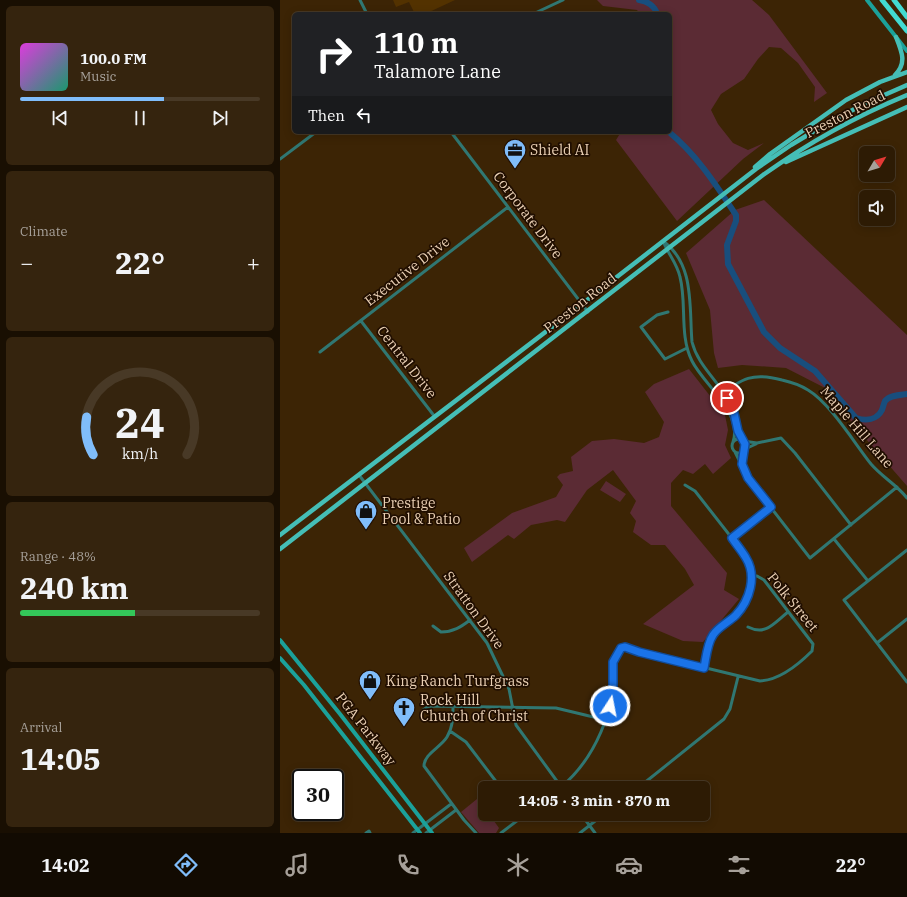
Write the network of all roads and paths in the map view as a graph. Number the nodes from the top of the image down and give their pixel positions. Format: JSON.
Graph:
{"nodes":[{"id":1,"x":360,"y":0,"type":"edge"},
{"id":2,"x":563,"y":0,"type":"edge"},
{"id":3,"x":867,"y":0,"type":"edge"},
{"id":4,"x":882,"y":0,"type":"edge"},
{"id":5,"x":894,"y":0,"type":"edge"},
{"id":6,"x":366,"y":12,"type":"edge"},
{"id":7,"x":537,"y":12,"type":"edge"},
{"id":8,"x":907,"y":17,"type":"edge"},
{"id":9,"x":907,"y":31,"type":"edge"},
{"id":10,"x":896,"y":37,"type":"junction"},
{"id":11,"x":906,"y":50,"type":"edge"},
{"id":12,"x":907,"y":73,"type":"edge"},
{"id":13,"x":893,"y":77,"type":"junction"},
{"id":14,"x":907,"y":85,"type":"edge"},
{"id":15,"x":907,"y":95,"type":"edge"},
{"id":16,"x":906,"y":107,"type":"edge"},
{"id":17,"x":313,"y":134,"type":"edge"},
{"id":18,"x":453,"y":134,"type":"edge"},
{"id":19,"x":280,"y":159,"type":"edge"},
{"id":20,"x":744,"y":178,"type":"junction"},
{"id":21,"x":754,"y":182,"type":"junction"},
{"id":22,"x":508,"y":207,"type":"junction"},
{"id":23,"x":663,"y":241,"type":"junction"},
{"id":24,"x":668,"y":248,"type":"junction"},
{"id":25,"x":582,"y":304,"type":"junction"},
{"id":26,"x":588,"y":312,"type":"junction"},
{"id":27,"x":668,"y":312,"type":"dead end"},
{"id":28,"x":361,"y":321,"type":"junction"},
{"id":29,"x":693,"y":347,"type":"junction"},
{"id":30,"x":687,"y":348,"type":"junction"},
{"id":31,"x":320,"y":352,"type":"dead end"},
{"id":32,"x":486,"y":378,"type":"junction"},
{"id":33,"x":492,"y":385,"type":"junction"},
{"id":34,"x":723,"y":393,"type":"junction"},
{"id":35,"x":718,"y":397,"type":"junction"},
{"id":36,"x":435,"y":417,"type":"junction"},
{"id":37,"x":436,"y":427,"type":"junction"},
{"id":38,"x":742,"y":440,"type":"junction"},
{"id":39,"x":733,"y":442,"type":"junction"},
{"id":40,"x":758,"y":443,"type":"junction"},
{"id":41,"x":744,"y":450,"type":"junction"},
{"id":42,"x":735,"y":452,"type":"junction"},
{"id":43,"x":742,"y":463,"type":"junction"},
{"id":44,"x":359,"y":475,"type":"junction"},
{"id":45,"x":365,"y":482,"type":"junction"},
{"id":46,"x":685,"y":485,"type":"dead end"},
{"id":47,"x":897,"y":487,"type":"junction"},
{"id":48,"x":907,"y":498,"type":"edge"},
{"id":49,"x":771,"y":507,"type":"junction"},
{"id":50,"x":851,"y":525,"type":"junction"},
{"id":51,"x":280,"y":535,"type":"edge"},
{"id":52,"x":732,"y":538,"type":"junction"},
{"id":53,"x":834,"y":539,"type":"junction"},
{"id":54,"x":280,"y":548,"type":"edge"},
{"id":55,"x":907,"y":550,"type":"edge"},
{"id":56,"x":752,"y":576,"type":"junction"},
{"id":57,"x":868,"y":581,"type":"junction"},
{"id":58,"x":788,"y":612,"type":"junction"},
{"id":59,"x":907,"y":619,"type":"edge"},
{"id":60,"x":470,"y":620,"type":"junction"},
{"id":61,"x":432,"y":626,"type":"dead end"},
{"id":62,"x":748,"y":627,"type":"dead end"},
{"id":63,"x":280,"y":640,"type":"edge"},
{"id":64,"x":877,"y":643,"type":"junction"},
{"id":65,"x":280,"y":658,"type":"edge"},
{"id":66,"x":704,"y":668,"type":"junction"},
{"id":67,"x":738,"y":677,"type":"junction"},
{"id":68,"x":907,"y":682,"type":"edge"},
{"id":69,"x":454,"y":706,"type":"junction"},
{"id":70,"x":512,"y":708,"type":"junction"},
{"id":71,"x":423,"y":710,"type":"dead end"},
{"id":72,"x":606,"y":720,"type":"junction"},
{"id":73,"x":450,"y":731,"type":"junction"},
{"id":74,"x":496,"y":781,"type":"edge"},
{"id":75,"x":556,"y":781,"type":"edge"},
{"id":76,"x":567,"y":781,"type":"edge"},
{"id":77,"x":647,"y":781,"type":"edge"},
{"id":78,"x":451,"y":804,"type":"junction"},
{"id":79,"x":456,"y":810,"type":"junction"},
{"id":80,"x":516,"y":821,"type":"edge"},
{"id":81,"x":586,"y":821,"type":"edge"},
{"id":82,"x":596,"y":821,"type":"edge"},
{"id":83,"x":425,"y":824,"type":"junction"},
{"id":84,"x":590,"y":826,"type":"junction"},
{"id":85,"x":419,"y":831,"type":"edge"},
{"id":86,"x":431,"y":831,"type":"edge"},
{"id":87,"x":413,"y":833,"type":"edge"},
{"id":88,"x":426,"y":833,"type":"edge"},
{"id":89,"x":476,"y":833,"type":"edge"},
{"id":90,"x":501,"y":833,"type":"edge"},
{"id":91,"x":580,"y":833,"type":"edge"},
{"id":92,"x":595,"y":833,"type":"edge"}],
"edges":[{"from":1,"to":6,"type":"street"},
{"from":2,"to":7,"type":"street"},
{"from":3,"to":10,"type":"main road"},
{"from":4,"to":9,"type":"highway"},
{"from":5,"to":8,"type":"highway"},
{"from":10,"to":11,"type":"main road"},
{"from":10,"to":13,"type":"main road"},
{"from":12,"to":13,"type":"main road"},
{"from":13,"to":20,"type":"main road"},
{"from":14,"to":20,"type":"main road","name":"Preston Road"},
{"from":15,"to":21,"type":"main road","name":"Preston Road"},
{"from":16,"to":21,"type":"main road"},
{"from":17,"to":19,"type":"street"},
{"from":18,"to":22,"type":"street","name":"Corporate Drive"},
{"from":20,"to":23,"type":"main road","name":"Preston Road"},
{"from":21,"to":24,"type":"main road","name":"Preston Road"},
{"from":22,"to":25,"type":"street","name":"Corporate Drive"},
{"from":22,"to":28,"type":"street","name":"Executive Drive"},
{"from":23,"to":24,"type":"street"},
{"from":23,"to":25,"type":"main road","name":"Preston Road"},
{"from":24,"to":26,"type":"main road","name":"Preston Road"},
{"from":24,"to":29,"type":"street"},
{"from":24,"to":30,"type":"street"},
{"from":25,"to":26,"type":"street","name":"Corporate Drive"},
{"from":25,"to":32,"type":"main road","name":"Preston Road"},
{"from":26,"to":33,"type":"main road","name":"Preston Road"},
{"from":27,"to":30,"type":"street"},
{"from":28,"to":31,"type":"street","name":"Executive Drive"},
{"from":28,"to":36,"type":"street","name":"Central Drive"},
{"from":29,"to":30,"type":"street"},
{"from":29,"to":34,"type":"street"},
{"from":30,"to":35,"type":"street"},
{"from":32,"to":33,"type":"main road"},
{"from":32,"to":36,"type":"main road","name":"Preston Road"},
{"from":33,"to":37,"type":"main road","name":"Preston Road"},
{"from":34,"to":35,"type":"street","name":"Maple Hill Lane"},
{"from":34,"to":38,"type":"street"},
{"from":34,"to":47,"type":"street","name":"Maple Hill Lane"},
{"from":35,"to":39,"type":"street"},
{"from":36,"to":37,"type":"main road"},
{"from":36,"to":44,"type":"main road","name":"Preston Road"},
{"from":37,"to":45,"type":"main road","name":"Preston Road"},
{"from":38,"to":39,"type":"street"},
{"from":38,"to":40,"type":"street"},
{"from":38,"to":41,"type":"street"},
{"from":39,"to":42,"type":"street"},
{"from":40,"to":41,"type":"street"},
{"from":40,"to":50,"type":"street"},
{"from":41,"to":42,"type":"street"},
{"from":41,"to":43,"type":"street"},
{"from":42,"to":43,"type":"street"},
{"from":43,"to":49,"type":"street"},
{"from":44,"to":45,"type":"street","name":"Stratton Drive"},
{"from":44,"to":51,"type":"main road","name":"Preston Road"},
{"from":45,"to":54,"type":"main road","name":"Preston Road"},
{"from":45,"to":60,"type":"street","name":"Stratton Drive"},
{"from":46,"to":52,"type":"street"},
{"from":47,"to":48,"type":"street","name":"Maple Hill Lane"},
{"from":47,"to":50,"type":"street"},
{"from":49,"to":52,"type":"street"},
{"from":49,"to":53,"type":"street"},
{"from":50,"to":53,"type":"street"},
{"from":52,"to":56,"type":"street"},
{"from":53,"to":57,"type":"street"},
{"from":55,"to":57,"type":"street"},
{"from":56,"to":58,"type":"street","name":"Polk Street"},
{"from":56,"to":66,"type":"street"},
{"from":57,"to":64,"type":"street"},
{"from":58,"to":62,"type":"street"},
{"from":58,"to":67,"type":"street","name":"Polk Street"},
{"from":59,"to":64,"type":"street"},
{"from":60,"to":61,"type":"street"},
{"from":60,"to":70,"type":"street","name":"Stratton Drive"},
{"from":63,"to":83,"type":"main road","name":"PGA Parkway"},
{"from":64,"to":68,"type":"street"},
{"from":65,"to":85,"type":"main road","name":"PGA Parkway"},
{"from":66,"to":67,"type":"street"},
{"from":66,"to":72,"type":"street"},
{"from":67,"to":77,"type":"street"},
{"from":69,"to":70,"type":"street"},
{"from":69,"to":71,"type":"street"},
{"from":69,"to":73,"type":"street"},
{"from":70,"to":72,"type":"street"},
{"from":70,"to":75,"type":"street","name":"Stratton Drive"},
{"from":72,"to":76,"type":"street"},
{"from":73,"to":74,"type":"street"},
{"from":73,"to":78,"type":"street"},
{"from":78,"to":79,"type":"street"},
{"from":78,"to":83,"type":"street"},
{"from":79,"to":86,"type":"street"},
{"from":79,"to":89,"type":"street"},
{"from":80,"to":90,"type":"street"},
{"from":81,"to":84,"type":"street"},
{"from":82,"to":84,"type":"street"},
{"from":83,"to":85,"type":"street"},
{"from":83,"to":86,"type":"main road","name":"PGA Parkway"},
{"from":84,"to":91,"type":"street"},
{"from":84,"to":92,"type":"street"},
{"from":85,"to":87,"type":"street"},
{"from":86,"to":88,"type":"street"}]}
